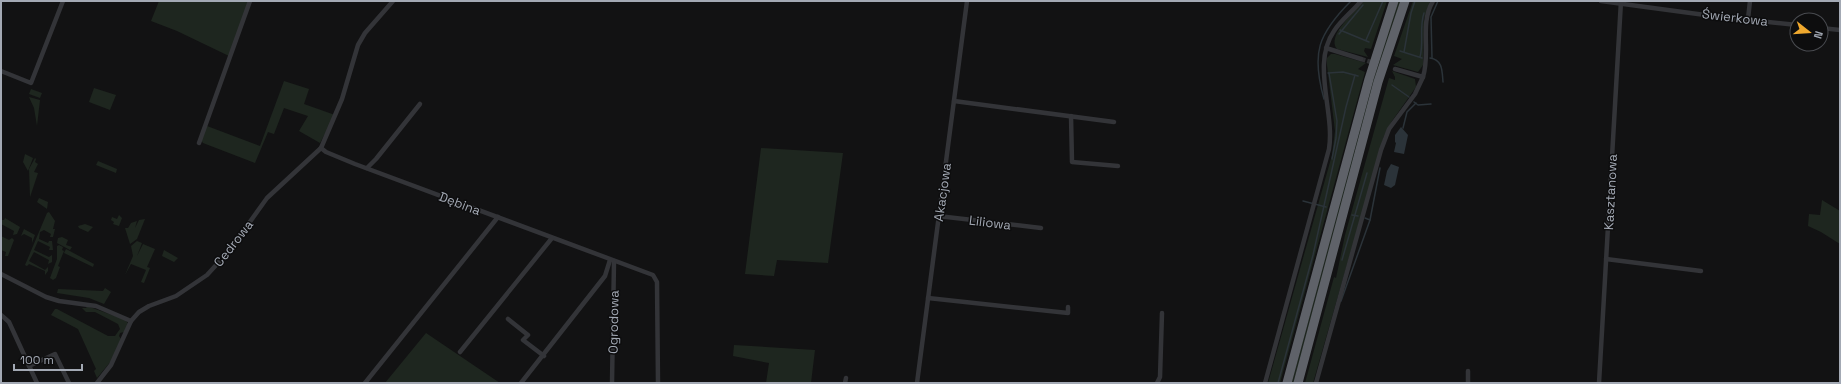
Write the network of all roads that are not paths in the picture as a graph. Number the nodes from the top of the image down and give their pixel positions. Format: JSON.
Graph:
{"nodes":[{"id":1,"x":63,"y":1,"type":"edge"},
{"id":2,"x":250,"y":1,"type":"edge"},
{"id":3,"x":393,"y":1,"type":"edge"},
{"id":4,"x":967,"y":1,"type":"edge"},
{"id":5,"x":1361,"y":1,"type":"edge"},
{"id":6,"x":1394,"y":1,"type":"edge"},
{"id":7,"x":1405,"y":1,"type":"edge"},
{"id":8,"x":1433,"y":1,"type":"edge"},
{"id":9,"x":1601,"y":1,"type":"edge"},
{"id":10,"x":1750,"y":1,"type":"edge"},
{"id":11,"x":1621,"y":2,"type":"edge"},
{"id":12,"x":1748,"y":19,"type":"junction"},
{"id":13,"x":1789,"y":23,"type":"edge"},
{"id":14,"x":1829,"y":29,"type":"edge"},
{"id":15,"x":1840,"y":30,"type":"edge"},
{"id":16,"x":1326,"y":48,"type":"junction"},
{"id":17,"x":1361,"y":59,"type":"tunnel mouth"},
{"id":18,"x":1395,"y":69,"type":"dead end"},
{"id":19,"x":1,"y":71,"type":"edge"},
{"id":20,"x":1423,"y":77,"type":"junction"},
{"id":21,"x":954,"y":101,"type":"junction"},
{"id":22,"x":420,"y":104,"type":"dead end"},
{"id":23,"x":1071,"y":116,"type":"junction"},
{"id":24,"x":1114,"y":122,"type":"dead end"},
{"id":25,"x":199,"y":143,"type":"dead end"},
{"id":26,"x":321,"y":148,"type":"junction"},
{"id":27,"x":1118,"y":166,"type":"dead end"},
{"id":28,"x":366,"y":168,"type":"junction"},
{"id":29,"x":938,"y":216,"type":"junction"},
{"id":30,"x":498,"y":217,"type":"junction"},
{"id":31,"x":1041,"y":228,"type":"dead end"},
{"id":32,"x":552,"y":238,"type":"junction"},
{"id":33,"x":1606,"y":259,"type":"junction"},
{"id":34,"x":612,"y":260,"type":"junction"},
{"id":35,"x":1701,"y":271,"type":"dead end"},
{"id":36,"x":1,"y":274,"type":"edge"},
{"id":37,"x":928,"y":298,"type":"junction"},
{"id":38,"x":1068,"y":307,"type":"dead end"},
{"id":39,"x":1162,"y":313,"type":"dead end"},
{"id":40,"x":1,"y":315,"type":"edge"},
{"id":41,"x":508,"y":319,"type":"dead end"},
{"id":42,"x":131,"y":321,"type":"junction"},
{"id":43,"x":460,"y":352,"type":"dead end"},
{"id":44,"x":544,"y":356,"type":"junction"},
{"id":45,"x":29,"y":366,"type":"junction"},
{"id":46,"x":1468,"y":371,"type":"dead end"},
{"id":47,"x":36,"y":383,"type":"edge"},
{"id":48,"x":69,"y":383,"type":"edge"},
{"id":49,"x":97,"y":383,"type":"edge"},
{"id":50,"x":365,"y":383,"type":"edge"},
{"id":51,"x":521,"y":383,"type":"edge"},
{"id":52,"x":612,"y":383,"type":"edge"},
{"id":53,"x":658,"y":383,"type":"edge"},
{"id":54,"x":917,"y":383,"type":"edge"},
{"id":55,"x":1157,"y":383,"type":"edge"},
{"id":56,"x":1265,"y":383,"type":"edge"},
{"id":57,"x":1287,"y":383,"type":"edge"},
{"id":58,"x":1298,"y":383,"type":"edge"},
{"id":59,"x":1316,"y":383,"type":"edge"},
{"id":60,"x":1468,"y":383,"type":"edge"},
{"id":61,"x":1599,"y":383,"type":"edge"}],
"edges":[{"from":1,"to":19,"type":"street"},
{"from":2,"to":25,"type":"street"},
{"from":3,"to":26,"type":"street"},
{"from":4,"to":21,"type":"street","name":"Akacjowa"},
{"from":5,"to":16,"type":"street"},
{"from":6,"to":57,"type":"highway"},
{"from":7,"to":58,"type":"highway"},
{"from":8,"to":20,"type":"street"},
{"from":9,"to":11,"type":"street","name":"Świerkowa"},
{"from":10,"to":12,"type":"street"},
{"from":11,"to":12,"type":"street","name":"Świerkowa"},
{"from":11,"to":33,"type":"street","name":"Kasztanowa"},
{"from":12,"to":13,"type":"street","name":"Świerkowa"},
{"from":14,"to":15,"type":"street"},
{"from":16,"to":17,"type":"street"},
{"from":16,"to":56,"type":"street"},
{"from":18,"to":20,"type":"street"},
{"from":20,"to":59,"type":"street"},
{"from":21,"to":23,"type":"street"},
{"from":21,"to":29,"type":"street","name":"Akacjowa"},
{"from":22,"to":28,"type":"street"},
{"from":23,"to":24,"type":"street"},
{"from":23,"to":27,"type":"street"},
{"from":26,"to":28,"type":"street","name":"Dębina"},
{"from":26,"to":42,"type":"street","name":"Cedrowa"},
{"from":28,"to":30,"type":"street","name":"Dębina"},
{"from":29,"to":31,"type":"street","name":"Liliowa"},
{"from":29,"to":37,"type":"street","name":"Akacjowa"},
{"from":30,"to":32,"type":"street","name":"Dębina"},
{"from":30,"to":50,"type":"street"},
{"from":32,"to":34,"type":"street","name":"Dębina"},
{"from":32,"to":43,"type":"street"},
{"from":33,"to":35,"type":"street"},
{"from":33,"to":61,"type":"street","name":"Kasztanowa"},
{"from":34,"to":44,"type":"street"},
{"from":34,"to":52,"type":"street","name":"Ogrodowa"},
{"from":34,"to":53,"type":"street","name":"Dębina"},
{"from":36,"to":42,"type":"street"},
{"from":37,"to":38,"type":"street"},
{"from":37,"to":54,"type":"street","name":"Akacjowa"},
{"from":39,"to":55,"type":"street"},
{"from":40,"to":45,"type":"street"},
{"from":41,"to":44,"type":"street"},
{"from":42,"to":49,"type":"street","name":"Cedrowa"},
{"from":44,"to":51,"type":"street"},
{"from":45,"to":47,"type":"street"},
{"from":45,"to":48,"type":"street"},
{"from":46,"to":60,"type":"street"}]}
